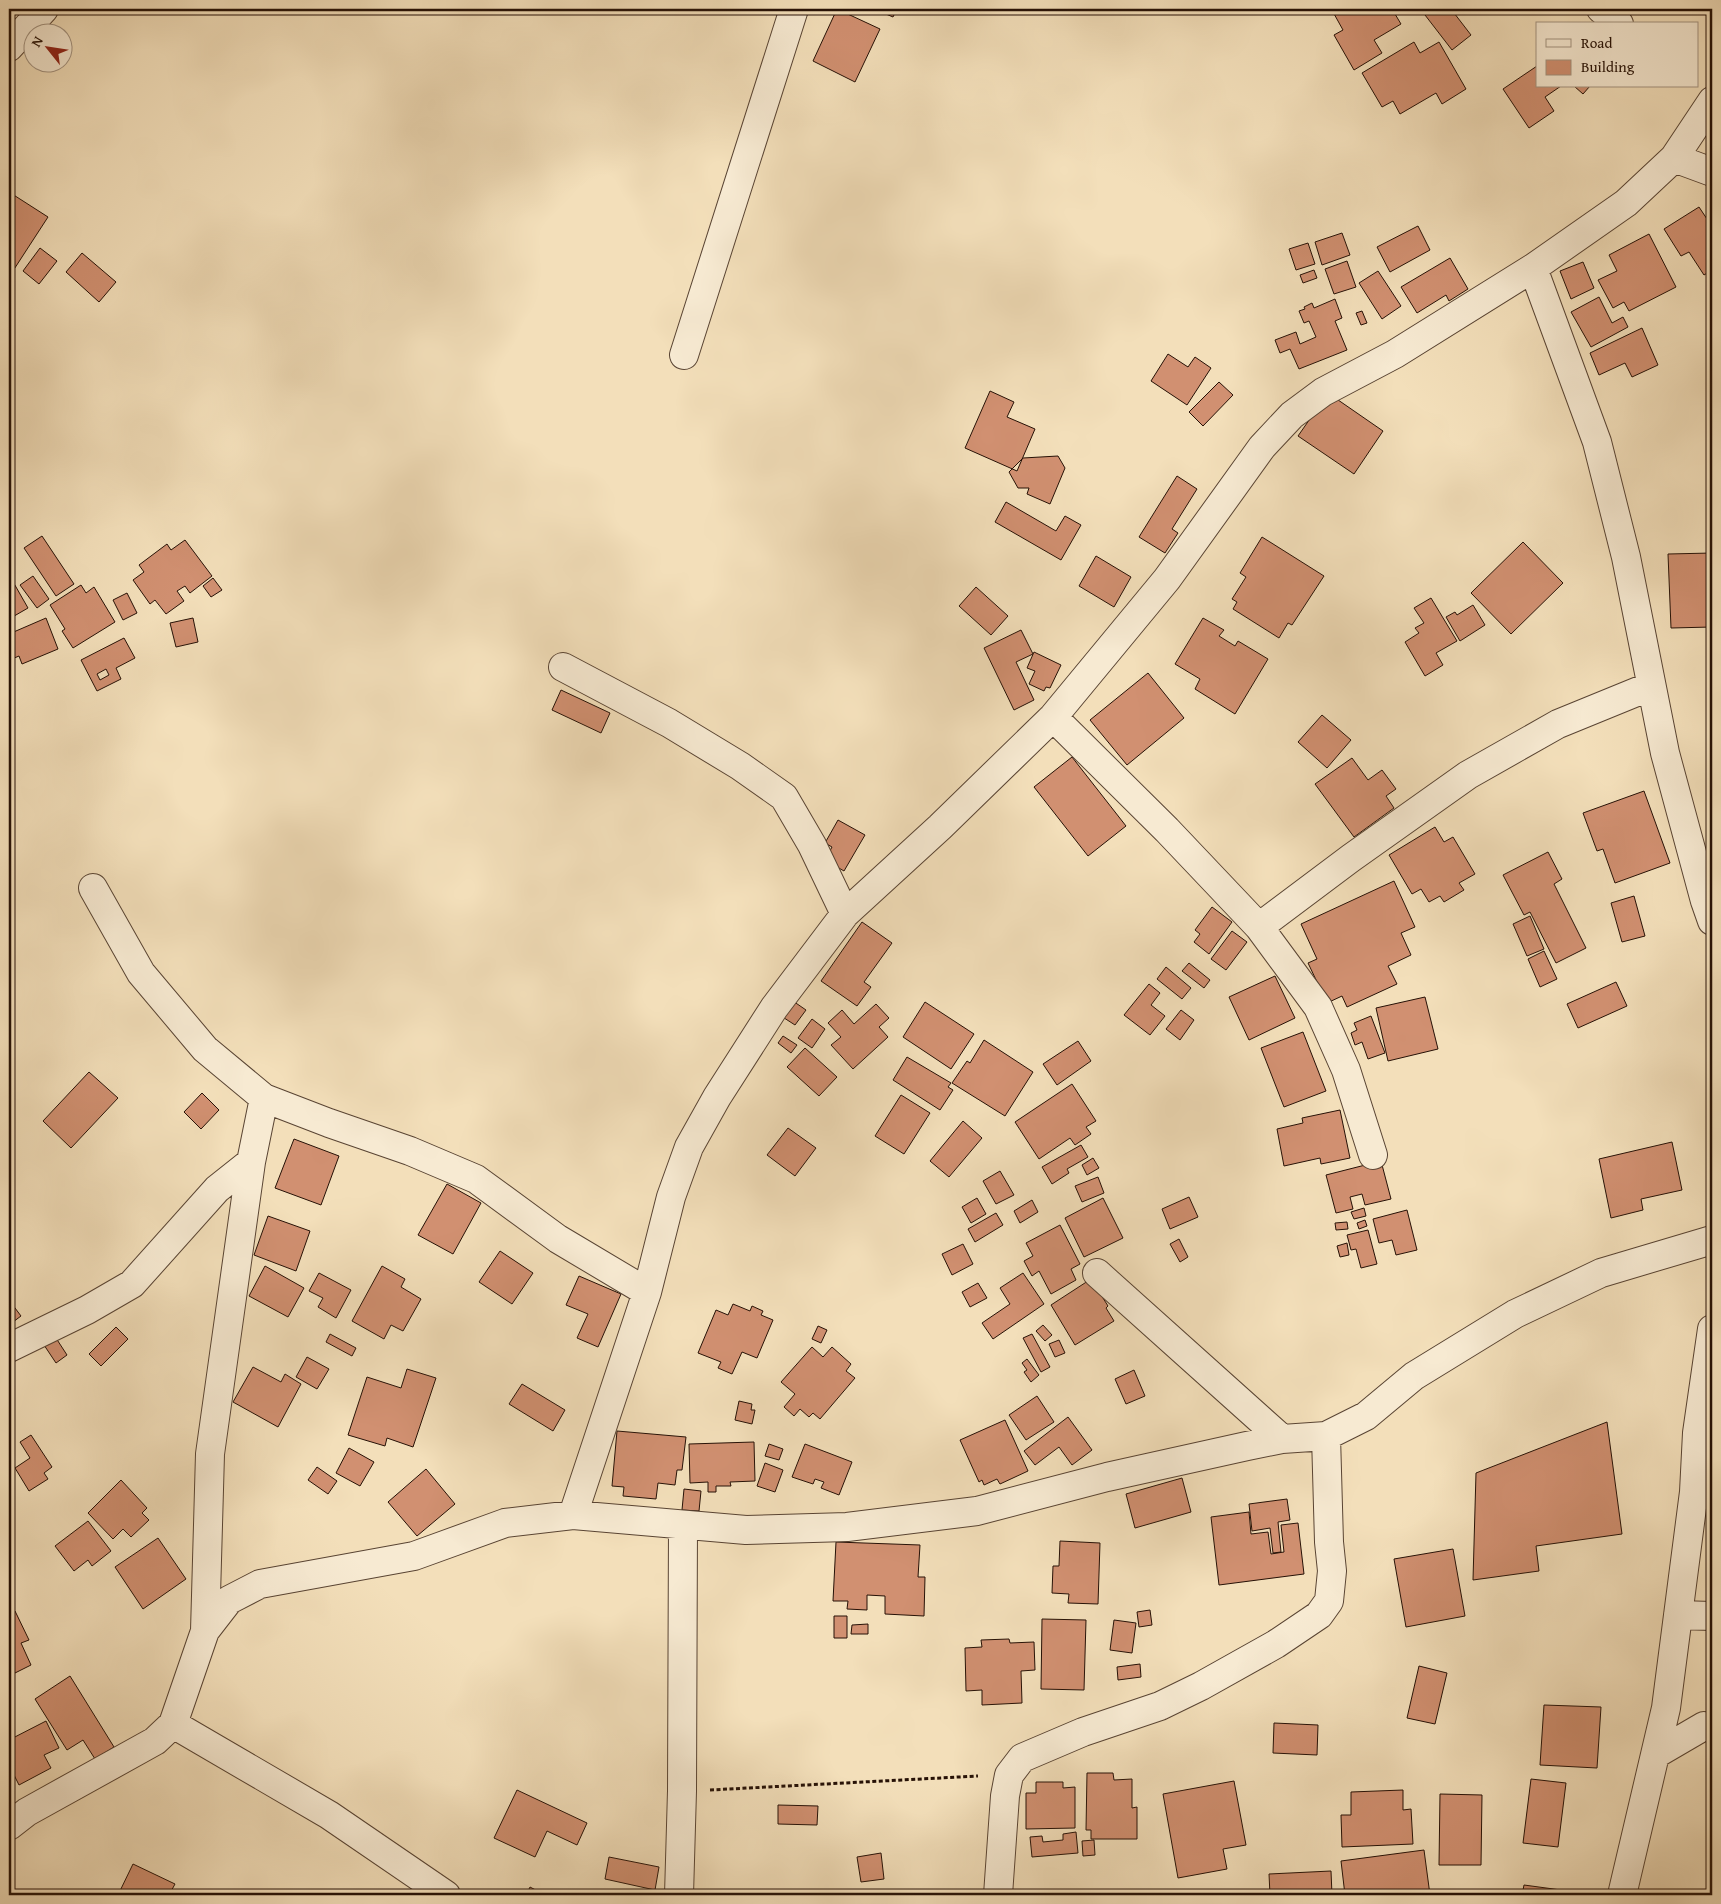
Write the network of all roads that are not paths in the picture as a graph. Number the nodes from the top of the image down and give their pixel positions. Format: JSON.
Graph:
{"nodes":[{"id":1,"x":44,"y":9,"type":"edge"},
{"id":2,"x":794,"y":9,"type":"edge"},
{"id":3,"x":1601,"y":9,"type":"edge"},
{"id":4,"x":1617,"y":22,"type":"edge"},
{"id":5,"x":9,"y":47,"type":"edge"},
{"id":6,"x":1698,"y":87,"type":"edge"},
{"id":7,"x":1712,"y":99,"type":"edge"},
{"id":8,"x":1674,"y":158,"type":"junction"},
{"id":9,"x":1712,"y":172,"type":"edge"},
{"id":10,"x":1533,"y":268,"type":"junction"},
{"id":11,"x":684,"y":355,"type":"dead end"},
{"id":12,"x":563,"y":666,"type":"dead end"},
{"id":13,"x":1651,"y":686,"type":"junction"},
{"id":14,"x":1053,"y":718,"type":"junction"},
{"id":15,"x":93,"y":888,"type":"dead end"},
{"id":16,"x":845,"y":914,"type":"junction"},
{"id":17,"x":1712,"y":921,"type":"edge"},
{"id":18,"x":1259,"y":927,"type":"junction"},
{"id":19,"x":264,"y":1098,"type":"junction"},
{"id":20,"x":1373,"y":1155,"type":"dead end"},
{"id":21,"x":251,"y":1162,"type":"junction"},
{"id":22,"x":1712,"y":1240,"type":"edge"},
{"id":23,"x":1097,"y":1273,"type":"dead end"},
{"id":24,"x":647,"y":1292,"type":"junction"},
{"id":25,"x":1712,"y":1329,"type":"edge"},
{"id":26,"x":9,"y":1348,"type":"edge"},
{"id":27,"x":1326,"y":1436,"type":"junction"},
{"id":28,"x":1282,"y":1439,"type":"junction"},
{"id":29,"x":573,"y":1515,"type":"junction"},
{"id":30,"x":683,"y":1525,"type":"junction"},
{"id":31,"x":1678,"y":1615,"type":"junction"},
{"id":32,"x":1712,"y":1616,"type":"edge"},
{"id":33,"x":205,"y":1631,"type":"junction"},
{"id":34,"x":1668,"y":1696,"type":"junction"},
{"id":35,"x":173,"y":1724,"type":"junction"},
{"id":36,"x":1708,"y":1727,"type":"edge"},
{"id":37,"x":1656,"y":1754,"type":"junction"},
{"id":38,"x":9,"y":1826,"type":"edge"},
{"id":39,"x":446,"y":1895,"type":"edge"},
{"id":40,"x":680,"y":1895,"type":"edge"},
{"id":41,"x":998,"y":1895,"type":"edge"},
{"id":42,"x":1622,"y":1895,"type":"edge"}],
"edges":[{"from":1,"to":5,"type":"street"},
{"from":2,"to":11,"type":"street"},
{"from":3,"to":4,"type":"street"},
{"from":6,"to":7,"type":"street"},
{"from":7,"to":8,"type":"street"},
{"from":8,"to":9,"type":"street"},
{"from":8,"to":10,"type":"street"},
{"from":10,"to":13,"type":"street"},
{"from":10,"to":14,"type":"street"},
{"from":12,"to":16,"type":"street"},
{"from":13,"to":17,"type":"street"},
{"from":13,"to":18,"type":"street"},
{"from":14,"to":16,"type":"street"},
{"from":14,"to":18,"type":"street"},
{"from":15,"to":19,"type":"street"},
{"from":16,"to":24,"type":"street"},
{"from":18,"to":20,"type":"street"},
{"from":19,"to":21,"type":"street"},
{"from":19,"to":24,"type":"street"},
{"from":21,"to":26,"type":"street"},
{"from":21,"to":33,"type":"street"},
{"from":22,"to":27,"type":"street"},
{"from":23,"to":28,"type":"street"},
{"from":24,"to":29,"type":"street"},
{"from":25,"to":31,"type":"street"},
{"from":27,"to":28,"type":"street"},
{"from":27,"to":41,"type":"street"},
{"from":28,"to":30,"type":"street"},
{"from":29,"to":30,"type":"street"},
{"from":29,"to":33,"type":"street"},
{"from":30,"to":40,"type":"street"},
{"from":31,"to":32,"type":"street"},
{"from":31,"to":34,"type":"street"},
{"from":33,"to":35,"type":"street"},
{"from":34,"to":36,"type":"street"},
{"from":34,"to":37,"type":"street"},
{"from":35,"to":38,"type":"street"},
{"from":35,"to":39,"type":"street"},
{"from":36,"to":37,"type":"street"},
{"from":37,"to":42,"type":"street"}]}
